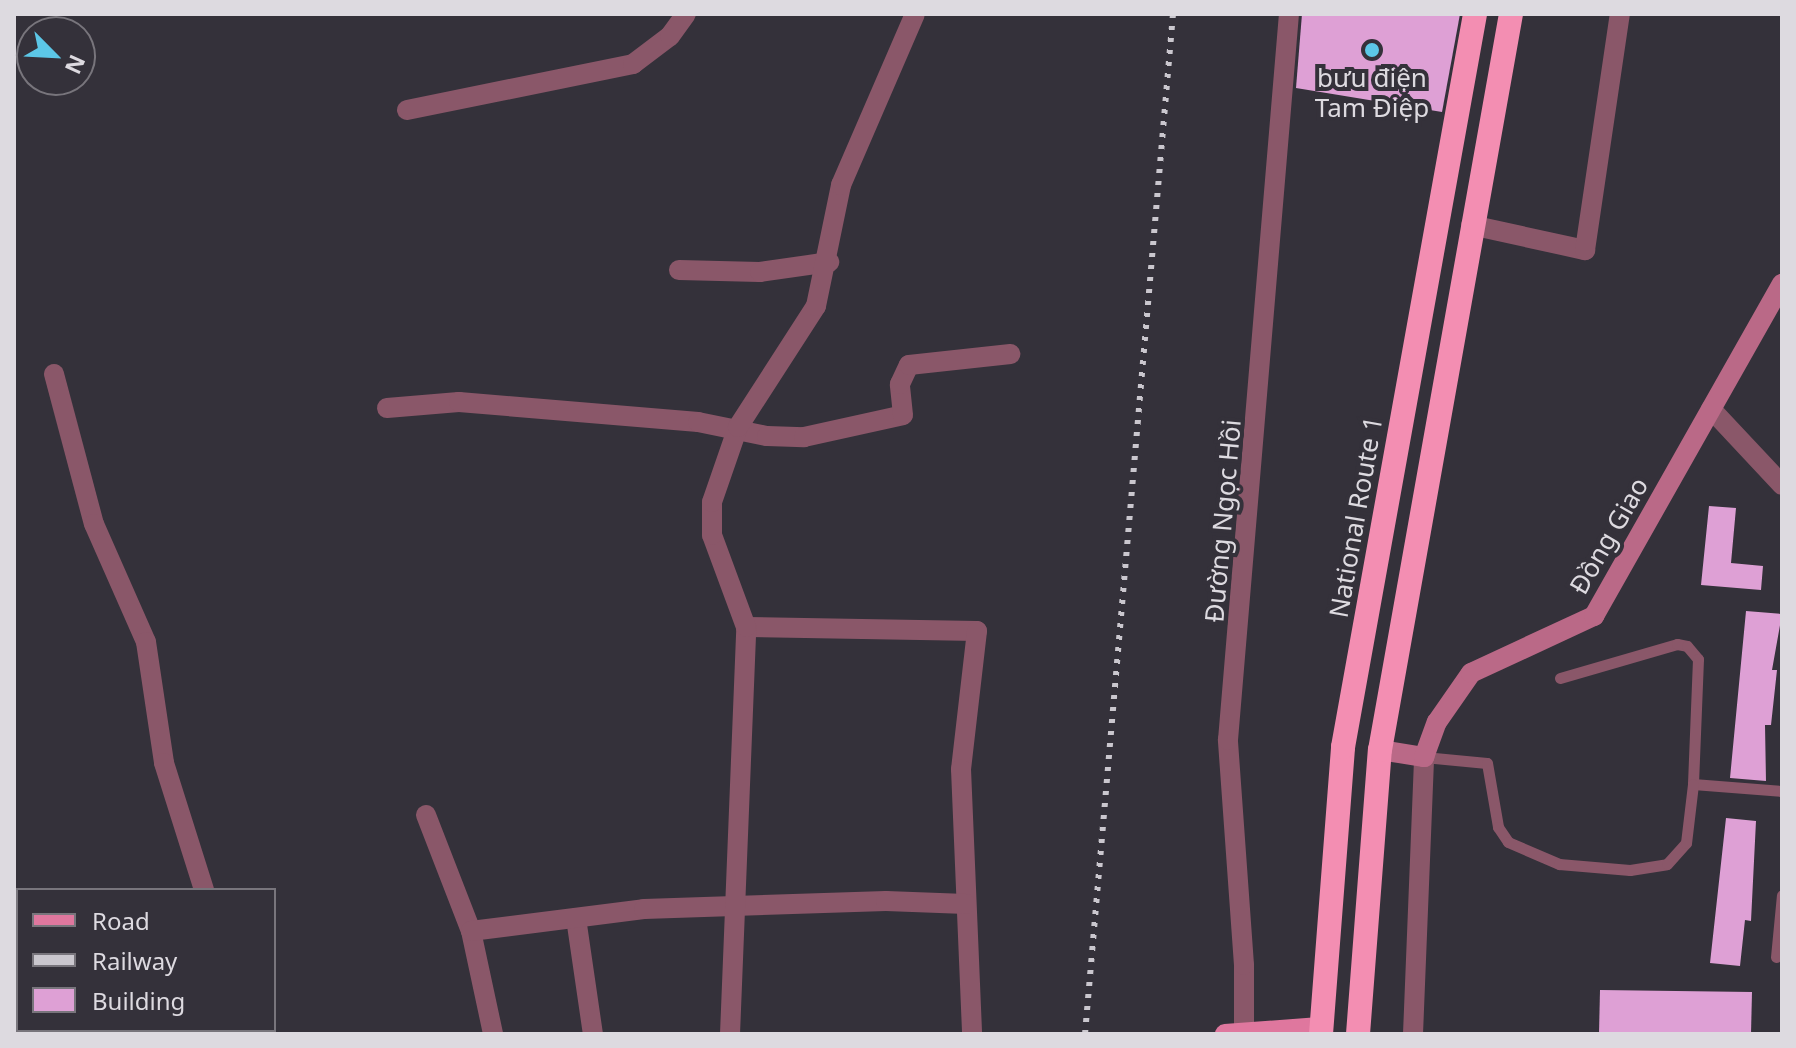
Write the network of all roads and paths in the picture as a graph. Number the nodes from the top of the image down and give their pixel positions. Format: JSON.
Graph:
{"nodes":[{"id":1,"x":686,"y":14,"type":"edge"},
{"id":2,"x":915,"y":14,"type":"edge"},
{"id":3,"x":1289,"y":14,"type":"edge"},
{"id":4,"x":1475,"y":14,"type":"edge"},
{"id":5,"x":1511,"y":14,"type":"edge"},
{"id":6,"x":1620,"y":14,"type":"edge"},
{"id":7,"x":407,"y":110,"type":"dead end"},
{"id":8,"x":1471,"y":225,"type":"junction"},
{"id":9,"x":829,"y":262,"type":"junction"},
{"id":10,"x":679,"y":270,"type":"dead end"},
{"id":11,"x":1782,"y":284,"type":"edge"},
{"id":12,"x":1010,"y":354,"type":"dead end"},
{"id":13,"x":54,"y":374,"type":"dead end"},
{"id":14,"x":387,"y":408,"type":"dead end"},
{"id":15,"x":1711,"y":409,"type":"junction"},
{"id":16,"x":738,"y":427,"type":"junction"},
{"id":17,"x":1782,"y":485,"type":"edge"},
{"id":18,"x":746,"y":627,"type":"junction"},
{"id":19,"x":1560,"y":678,"type":"dead end"},
{"id":20,"x":1380,"y":750,"type":"junction"},
{"id":21,"x":1424,"y":757,"type":"junction"},
{"id":22,"x":1693,"y":784,"type":"junction"},
{"id":23,"x":1782,"y":791,"type":"edge"},
{"id":24,"x":426,"y":815,"type":"dead end"},
{"id":25,"x":203,"y":888,"type":"edge"},
{"id":26,"x":1782,"y":895,"type":"edge"},
{"id":27,"x":966,"y":904,"type":"junction"},
{"id":28,"x":735,"y":907,"type":"junction"},
{"id":29,"x":576,"y":918,"type":"junction"},
{"id":30,"x":471,"y":931,"type":"junction"},
{"id":31,"x":1776,"y":957,"type":"dead end"},
{"id":32,"x":1358,"y":1029,"type":"edge"},
{"id":33,"x":1320,"y":1030,"type":"edge"},
{"id":34,"x":1238,"y":1033,"type":"edge"},
{"id":35,"x":493,"y":1034,"type":"edge"},
{"id":36,"x":593,"y":1034,"type":"edge"},
{"id":37,"x":730,"y":1034,"type":"edge"},
{"id":38,"x":972,"y":1034,"type":"edge"},
{"id":39,"x":1413,"y":1034,"type":"edge"}],
"edges":[{"from":1,"to":7,"type":"street"},
{"from":2,"to":9,"type":"street"},
{"from":3,"to":34,"type":"street","name":"Đường Ngọc Hồi"},
{"from":4,"to":33,"type":"highway","name":"National Route 1"},
{"from":5,"to":8,"type":"highway"},
{"from":6,"to":8,"type":"street"},
{"from":8,"to":20,"type":"highway"},
{"from":9,"to":10,"type":"street"},
{"from":9,"to":16,"type":"street"},
{"from":11,"to":15,"type":"main road","name":"Đồng Giao"},
{"from":12,"to":16,"type":"street"},
{"from":13,"to":25,"type":"street"},
{"from":14,"to":16,"type":"street"},
{"from":15,"to":17,"type":"street"},
{"from":15,"to":21,"type":"main road","name":"Đồng Giao"},
{"from":16,"to":18,"type":"street"},
{"from":18,"to":27,"type":"street"},
{"from":18,"to":28,"type":"street"},
{"from":19,"to":22,"type":"lane"},
{"from":20,"to":21,"type":"main road"},
{"from":20,"to":32,"type":"highway"},
{"from":21,"to":22,"type":"lane"},
{"from":21,"to":39,"type":"street"},
{"from":22,"to":23,"type":"lane"},
{"from":24,"to":30,"type":"street"},
{"from":26,"to":31,"type":"lane"},
{"from":27,"to":28,"type":"street"},
{"from":27,"to":38,"type":"street"},
{"from":28,"to":29,"type":"street"},
{"from":28,"to":37,"type":"street"},
{"from":29,"to":30,"type":"street"},
{"from":29,"to":36,"type":"street"},
{"from":30,"to":35,"type":"street"},
{"from":32,"to":33,"type":"highway"},
{"from":33,"to":34,"type":"main road"}]}
